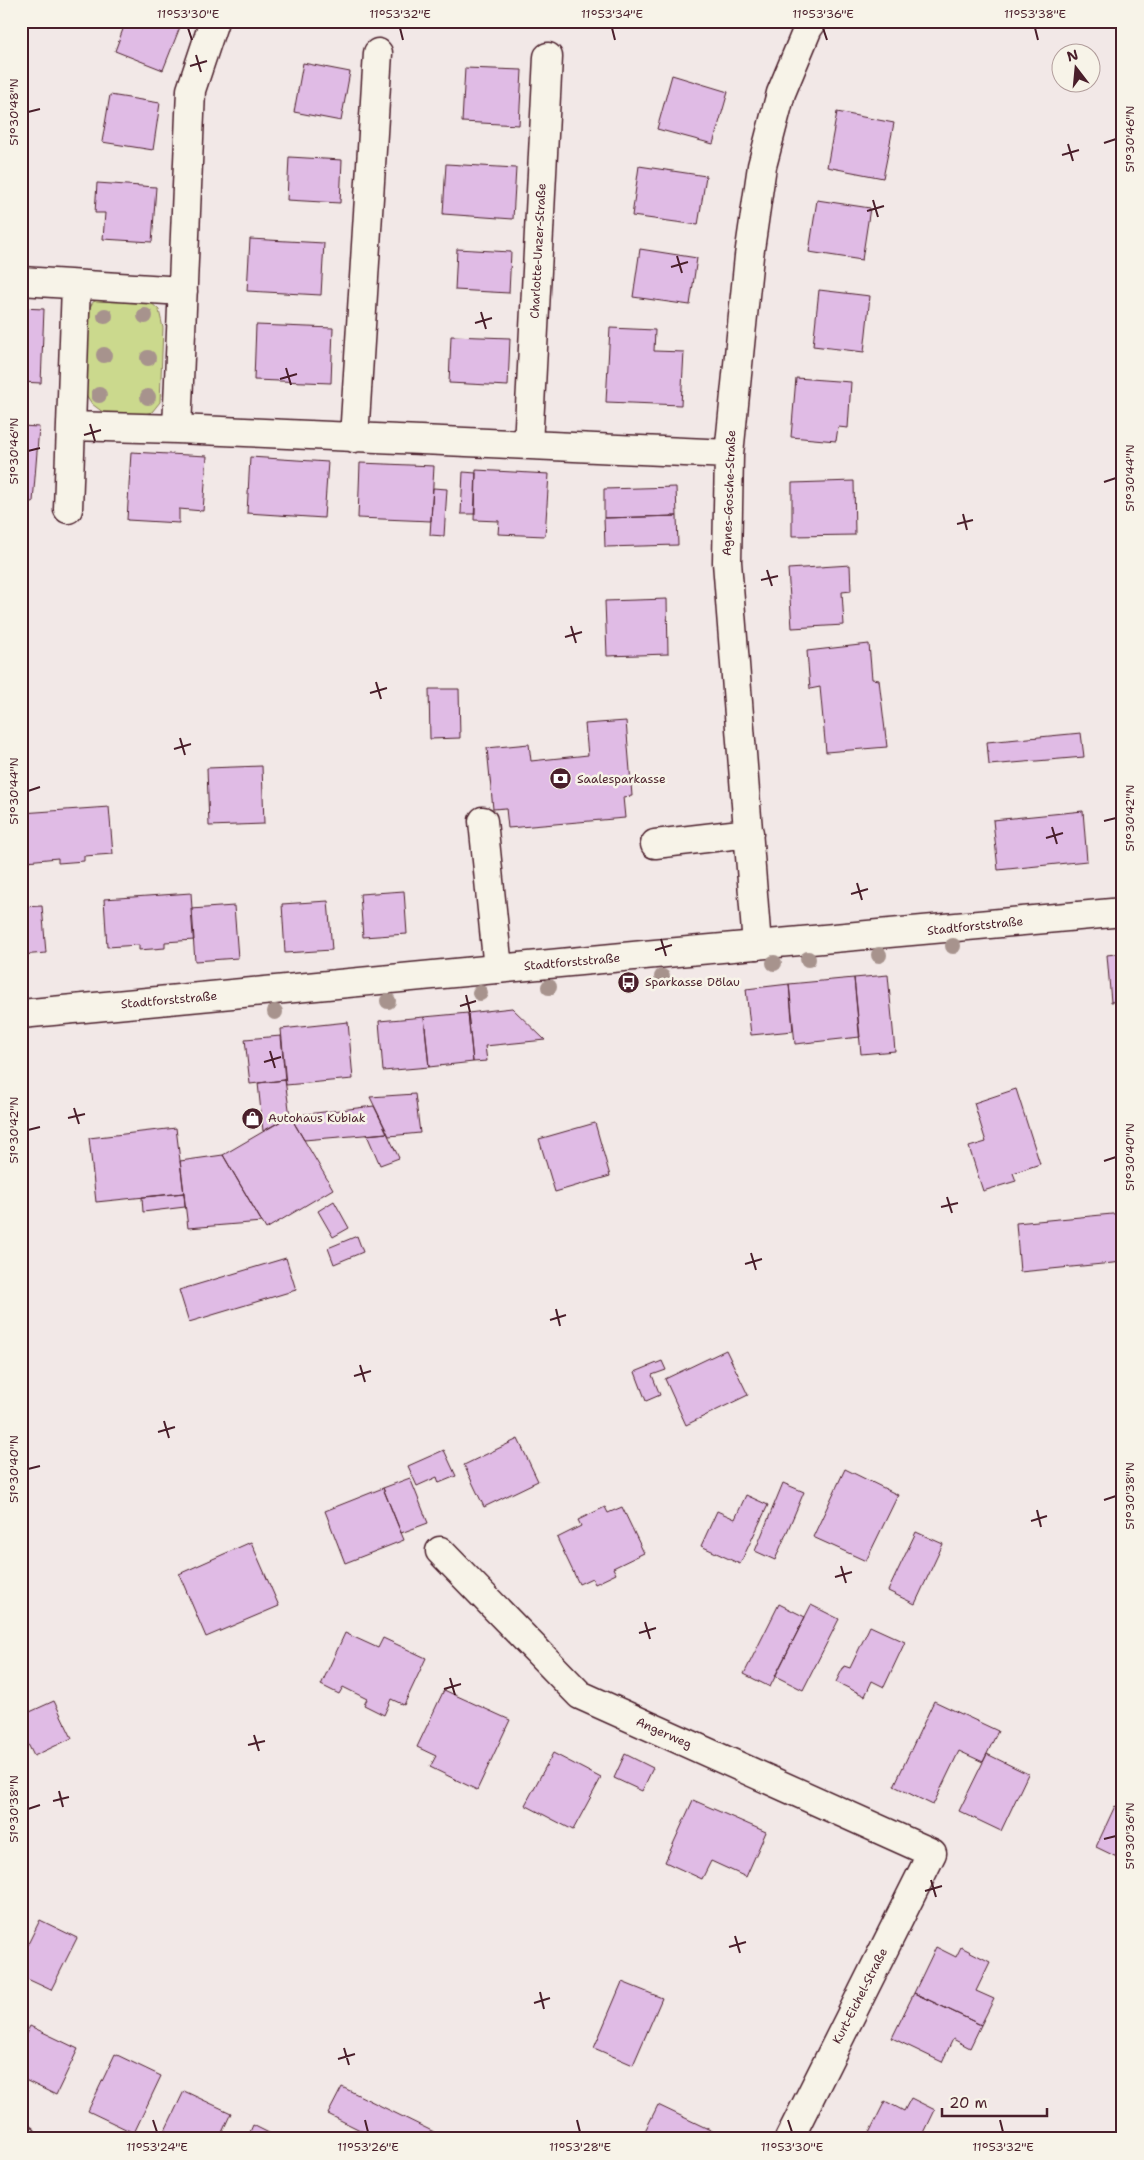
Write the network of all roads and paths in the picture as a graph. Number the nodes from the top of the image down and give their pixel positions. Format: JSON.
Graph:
{"nodes":[{"id":1,"x":214,"y":21,"type":"edge"},
{"id":2,"x":813,"y":21,"type":"edge"},
{"id":3,"x":378,"y":53,"type":"dead end"},
{"id":4,"x":548,"y":57,"type":"dead end"},
{"id":5,"x":21,"y":281,"type":"edge"},
{"id":6,"x":76,"y":285,"type":"junction"},
{"id":7,"x":183,"y":291,"type":"junction"},
{"id":8,"x":71,"y":426,"type":"junction"},
{"id":9,"x":177,"y":429,"type":"junction"},
{"id":10,"x":354,"y":438,"type":"junction"},
{"id":11,"x":528,"y":445,"type":"junction"},
{"id":12,"x":729,"y":454,"type":"junction"},
{"id":13,"x":68,"y":509,"type":"dead end"},
{"id":14,"x":483,"y":821,"type":"dead end"},
{"id":15,"x":749,"y":833,"type":"junction"},
{"id":16,"x":655,"y":844,"type":"dead end"},
{"id":17,"x":1123,"y":912,"type":"edge"},
{"id":18,"x":757,"y":945,"type":"junction"},
{"id":19,"x":498,"y":969,"type":"junction"},
{"id":20,"x":21,"y":1014,"type":"edge"},
{"id":21,"x":440,"y":1552,"type":"dead end"},
{"id":22,"x":932,"y":1853,"type":"joint"},
{"id":23,"x":789,"y":2139,"type":"edge"}],
"edges":[{"from":1,"to":7,"type":"street"},
{"from":2,"to":12,"type":"street","name":"Agnes-Gosche-Straße"},
{"from":3,"to":10,"type":"street"},
{"from":4,"to":11,"type":"street","name":"Charlotte-Unzer-Straße"},
{"from":5,"to":6,"type":"street"},
{"from":6,"to":7,"type":"street"},
{"from":6,"to":8,"type":"street"},
{"from":7,"to":9,"type":"street"},
{"from":8,"to":9,"type":"street"},
{"from":8,"to":13,"type":"street"},
{"from":9,"to":10,"type":"street"},
{"from":10,"to":11,"type":"street"},
{"from":11,"to":12,"type":"street"},
{"from":12,"to":15,"type":"street","name":"Agnes-Gosche-Straße"},
{"from":14,"to":19,"type":"street"},
{"from":15,"to":16,"type":"street"},
{"from":15,"to":18,"type":"street","name":"Agnes-Gosche-Straße"},
{"from":17,"to":18,"type":"street","name":"Stadtforststraße"},
{"from":18,"to":19,"type":"street","name":"Stadtforststraße"},
{"from":19,"to":20,"type":"street","name":"Stadtforststraße"},
{"from":21,"to":22,"type":"street","name":"Angerweg"},
{"from":22,"to":23,"type":"street","name":"Kurt-Eichel-Straße"}]}
